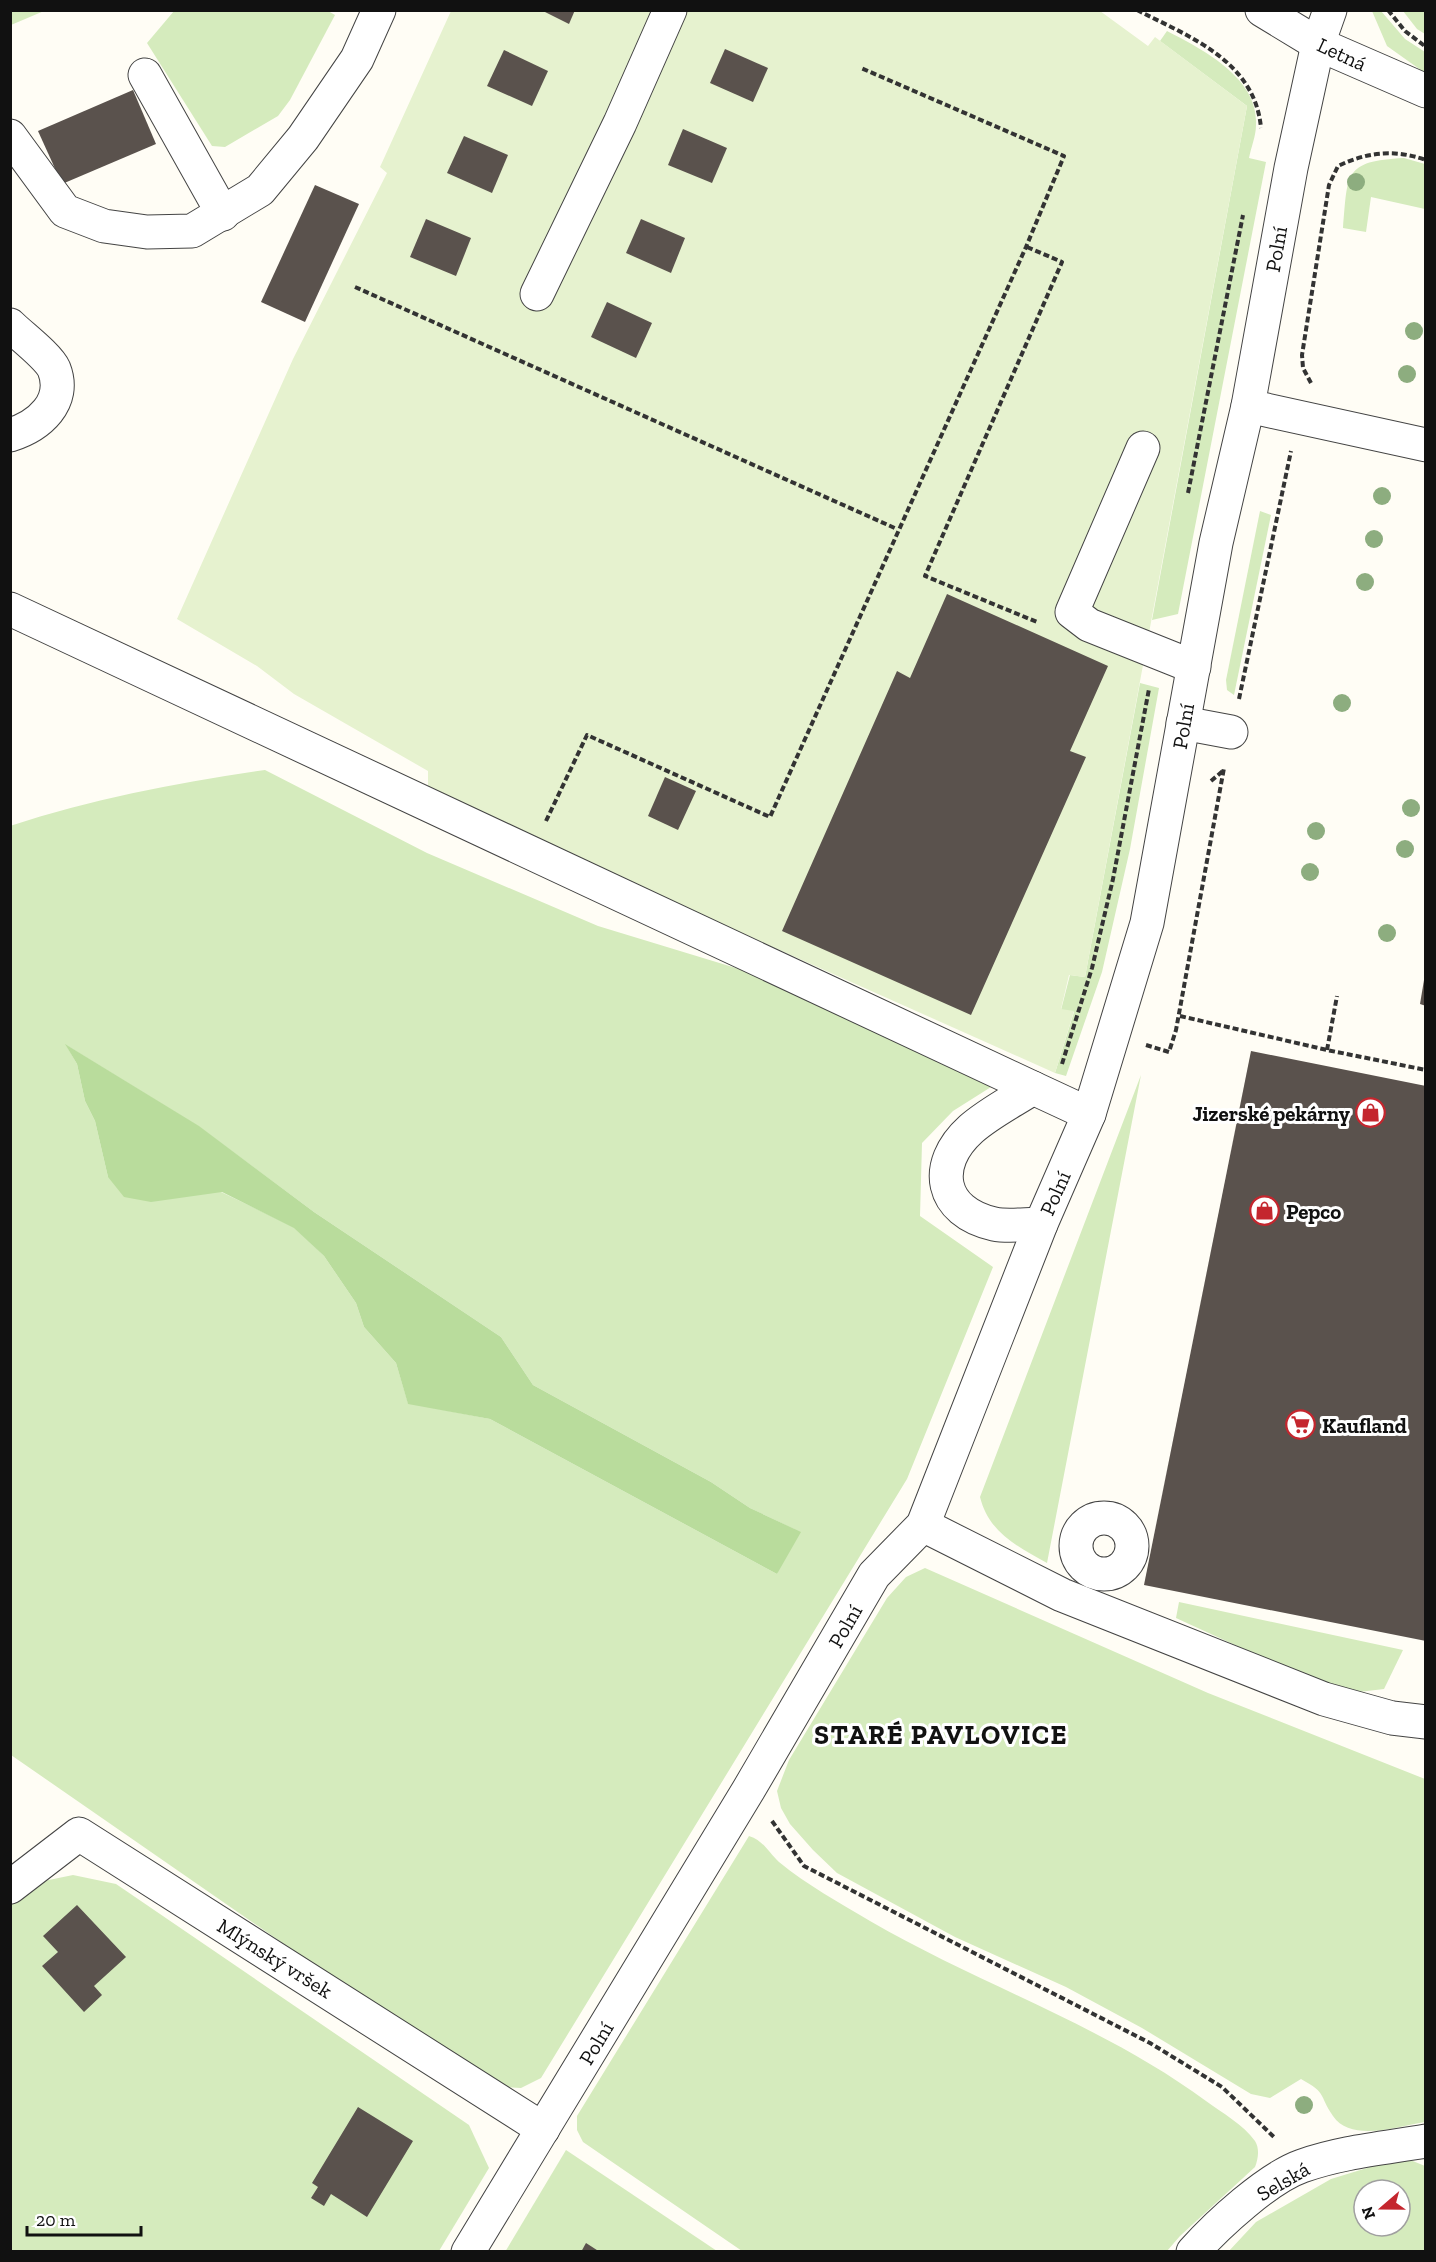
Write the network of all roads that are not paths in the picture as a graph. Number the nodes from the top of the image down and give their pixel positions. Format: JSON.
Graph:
{"nodes":[{"id":1,"x":379,"y":10,"type":"edge"},
{"id":2,"x":670,"y":10,"type":"edge"},
{"id":3,"x":1262,"y":10,"type":"edge"},
{"id":4,"x":1330,"y":10,"type":"edge"},
{"id":5,"x":1318,"y":44,"type":"junction"},
{"id":6,"x":145,"y":75,"type":"dead end"},
{"id":7,"x":1425,"y":91,"type":"edge"},
{"id":8,"x":10,"y":136,"type":"edge"},
{"id":9,"x":223,"y":214,"type":"junction"},
{"id":10,"x":537,"y":294,"type":"dead end"},
{"id":11,"x":10,"y":326,"type":"edge"},
{"id":12,"x":1248,"y":406,"type":"junction"},
{"id":13,"x":10,"y":435,"type":"edge"},
{"id":14,"x":1425,"y":445,"type":"edge"},
{"id":15,"x":1143,"y":448,"type":"dead end"},
{"id":16,"x":10,"y":609,"type":"edge"},
{"id":17,"x":1194,"y":667,"type":"junction"},
{"id":18,"x":1183,"y":723,"type":"junction"},
{"id":19,"x":1231,"y":732,"type":"road end"},
{"id":20,"x":1042,"y":1092,"type":"junction"},
{"id":21,"x":1089,"y":1114,"type":"junction"},
{"id":22,"x":1041,"y":1224,"type":"junction"},
{"id":23,"x":923,"y":1525,"type":"junction"},
{"id":24,"x":1425,"y":1722,"type":"edge"},
{"id":25,"x":10,"y":1887,"type":"edge"},
{"id":26,"x":543,"y":2129,"type":"junction"},
{"id":27,"x":1425,"y":2141,"type":"edge"},
{"id":28,"x":468,"y":2252,"type":"edge"},
{"id":29,"x":1193,"y":2252,"type":"edge"}],
"edges":[{"from":1,"to":9,"type":"street"},
{"from":2,"to":10,"type":"street"},
{"from":3,"to":5,"type":"street","name":"Letná"},
{"from":4,"to":5,"type":"street","name":"Polní"},
{"from":5,"to":7,"type":"street","name":"Letná"},
{"from":5,"to":12,"type":"street","name":"Polní"},
{"from":6,"to":9,"type":"street"},
{"from":8,"to":9,"type":"street"},
{"from":11,"to":13,"type":"street"},
{"from":12,"to":14,"type":"street"},
{"from":12,"to":17,"type":"street","name":"Polní"},
{"from":15,"to":17,"type":"street"},
{"from":16,"to":20,"type":"street"},
{"from":17,"to":18,"type":"street","name":"Polní"},
{"from":18,"to":19,"type":"street"},
{"from":18,"to":21,"type":"street","name":"Polní"},
{"from":20,"to":21,"type":"street"},
{"from":20,"to":22,"type":"street"},
{"from":21,"to":22,"type":"street","name":"Polní"},
{"from":22,"to":23,"type":"street","name":"Polní"},
{"from":23,"to":24,"type":"street"},
{"from":23,"to":26,"type":"street","name":"Polní"},
{"from":25,"to":26,"type":"street","name":"Mlýnský vršek"},
{"from":26,"to":28,"type":"street","name":"Polní"},
{"from":27,"to":29,"type":"street","name":"Selská"}]}
